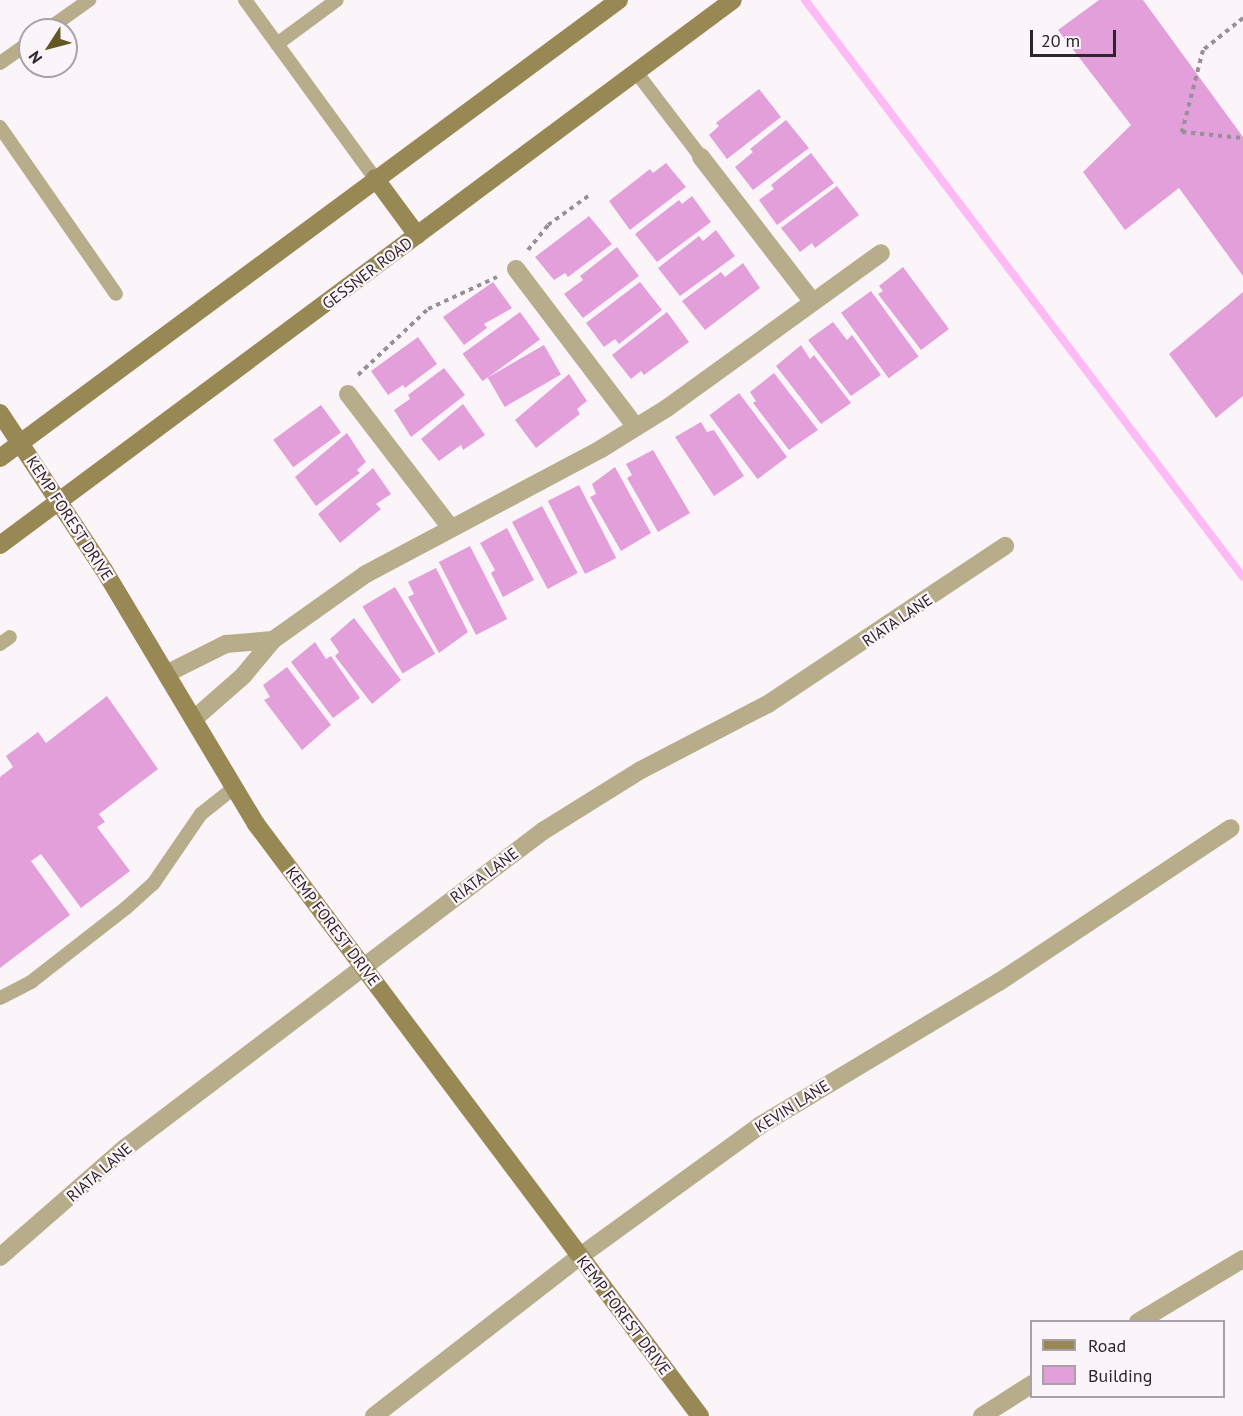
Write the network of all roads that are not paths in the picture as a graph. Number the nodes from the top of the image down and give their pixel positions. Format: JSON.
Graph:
{"nodes":[{"id":1,"x":89,"y":0,"type":"edge"},
{"id":2,"x":245,"y":0,"type":"edge"},
{"id":3,"x":337,"y":0,"type":"edge"},
{"id":4,"x":619,"y":0,"type":"edge"},
{"id":5,"x":733,"y":0,"type":"edge"},
{"id":6,"x":64,"y":18,"type":"edge"},
{"id":7,"x":277,"y":44,"type":"junction"},
{"id":8,"x":18,"y":50,"type":"edge"},
{"id":9,"x":0,"y":63,"type":"edge"},
{"id":10,"x":636,"y":72,"type":"junction"},
{"id":11,"x":0,"y":127,"type":"edge"},
{"id":12,"x":700,"y":157,"type":"joint"},
{"id":13,"x":375,"y":178,"type":"junction"},
{"id":14,"x":417,"y":235,"type":"junction"},
{"id":15,"x":881,"y":253,"type":"dead end"},
{"id":16,"x":516,"y":269,"type":"road end"},
{"id":17,"x":116,"y":294,"type":"dead end"},
{"id":18,"x":811,"y":300,"type":"junction"},
{"id":19,"x":348,"y":394,"type":"road end"},
{"id":20,"x":0,"y":413,"type":"edge"},
{"id":21,"x":636,"y":427,"type":"junction"},
{"id":22,"x":21,"y":442,"type":"junction"},
{"id":23,"x":0,"y":458,"type":"edge"},
{"id":24,"x":59,"y":501,"type":"junction"},
{"id":25,"x":450,"y":528,"type":"junction"},
{"id":26,"x":0,"y":545,"type":"edge"},
{"id":27,"x":1005,"y":546,"type":"dead end"},
{"id":28,"x":273,"y":640,"type":"junction"},
{"id":29,"x":168,"y":673,"type":"junction"},
{"id":30,"x":195,"y":718,"type":"junction"},
{"id":31,"x":235,"y":787,"type":"junction"},
{"id":32,"x":1231,"y":828,"type":"dead end"},
{"id":33,"x":363,"y":966,"type":"junction"},
{"id":34,"x":0,"y":998,"type":"edge"},
{"id":35,"x":0,"y":1257,"type":"edge"},
{"id":36,"x":579,"y":1257,"type":"junction"},
{"id":37,"x":1243,"y":1259,"type":"edge"},
{"id":38,"x":1141,"y":1320,"type":"edge"},
{"id":39,"x":1030,"y":1385,"type":"edge"},
{"id":40,"x":374,"y":1416,"type":"edge"},
{"id":41,"x":700,"y":1416,"type":"edge"},
{"id":42,"x":982,"y":1416,"type":"edge"}],
"edges":[{"from":1,"to":6,"type":"lane"},
{"from":2,"to":7,"type":"lane"},
{"from":3,"to":7,"type":"lane"},
{"from":4,"to":13,"type":"main road"},
{"from":5,"to":10,"type":"main road","name":"GESSNER ROAD"},
{"from":7,"to":13,"type":"lane"},
{"from":8,"to":9,"type":"lane"},
{"from":10,"to":12,"type":"lane"},
{"from":10,"to":14,"type":"main road","name":"GESSNER ROAD"},
{"from":11,"to":17,"type":"lane"},
{"from":12,"to":18,"type":"street"},
{"from":13,"to":14,"type":"main road"},
{"from":13,"to":22,"type":"main road"},
{"from":14,"to":24,"type":"main road","name":"GESSNER ROAD"},
{"from":15,"to":18,"type":"street"},
{"from":16,"to":21,"type":"street"},
{"from":18,"to":21,"type":"street"},
{"from":19,"to":25,"type":"street"},
{"from":20,"to":22,"type":"main road","name":"KEMP FOREST DRIVE"},
{"from":21,"to":25,"type":"street"},
{"from":22,"to":23,"type":"main road"},
{"from":22,"to":24,"type":"main road","name":"KEMP FOREST DRIVE"},
{"from":24,"to":26,"type":"main road","name":"GESSNER ROAD"},
{"from":24,"to":29,"type":"main road","name":"KEMP FOREST DRIVE"},
{"from":25,"to":28,"type":"street"},
{"from":27,"to":33,"type":"street","name":"RIATA LANE"},
{"from":28,"to":29,"type":"street"},
{"from":28,"to":30,"type":"street"},
{"from":29,"to":30,"type":"main road","name":"KEMP FOREST DRIVE"},
{"from":30,"to":31,"type":"main road","name":"KEMP FOREST DRIVE"},
{"from":31,"to":33,"type":"main road","name":"KEMP FOREST DRIVE"},
{"from":31,"to":34,"type":"lane"},
{"from":32,"to":36,"type":"street","name":"KEVIN LANE"},
{"from":33,"to":35,"type":"street","name":"RIATA LANE"},
{"from":33,"to":36,"type":"main road","name":"KEMP FOREST DRIVE"},
{"from":36,"to":40,"type":"street","name":"KEVIN LANE"},
{"from":36,"to":41,"type":"main road","name":"KEMP FOREST DRIVE"},
{"from":37,"to":38,"type":"street"},
{"from":39,"to":42,"type":"street"}]}
